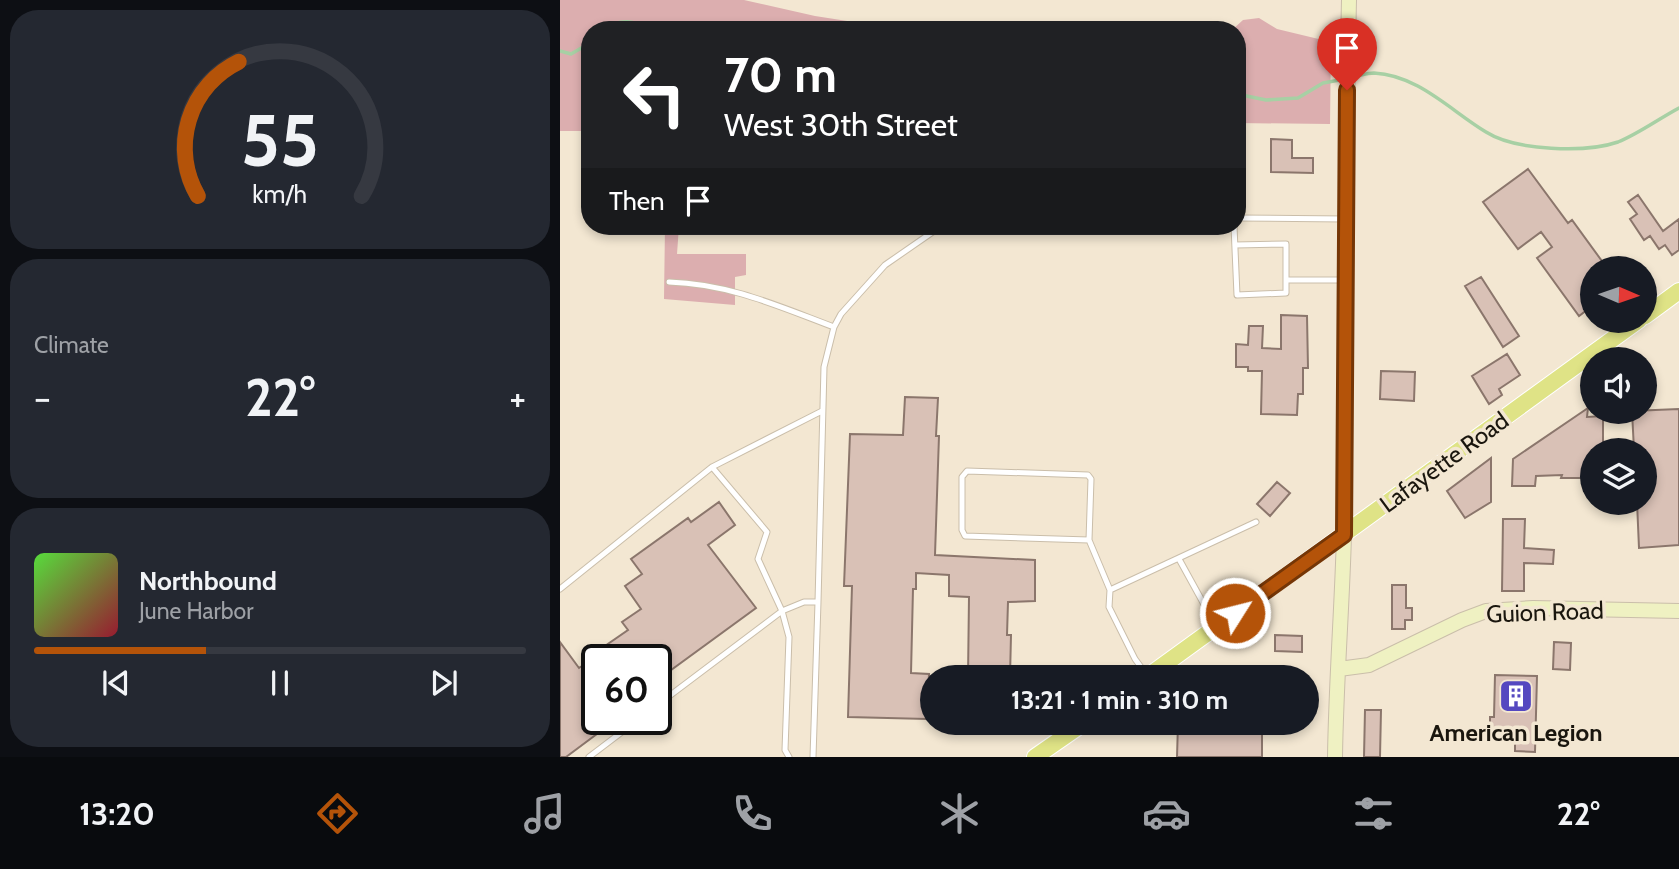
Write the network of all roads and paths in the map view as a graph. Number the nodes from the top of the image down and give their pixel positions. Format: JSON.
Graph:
{"nodes":[{"id":1,"x":1349,"y":0,"type":"edge"},
{"id":2,"x":1246,"y":218,"type":"edge"},
{"id":3,"x":1345,"y":219,"type":"junction"},
{"id":4,"x":928,"y":235,"type":"edge"},
{"id":5,"x":1234,"y":235,"type":"edge"},
{"id":6,"x":1235,"y":245,"type":"junction"},
{"id":7,"x":1286,"y":280,"type":"junction"},
{"id":8,"x":1346,"y":280,"type":"junction"},
{"id":9,"x":669,"y":282,"type":"dead end"},
{"id":10,"x":1679,"y":291,"type":"edge"},
{"id":11,"x":1657,"y":307,"type":"edge"},
{"id":12,"x":834,"y":327,"type":"junction"},
{"id":13,"x":1621,"y":333,"type":"edge"},
{"id":14,"x":822,"y":411,"type":"junction"},
{"id":15,"x":712,"y":467,"type":"junction"},
{"id":16,"x":1256,"y":523,"type":"dead end"},
{"id":17,"x":1344,"y":535,"type":"junction"},
{"id":18,"x":1089,"y":540,"type":"junction"},
{"id":19,"x":1179,"y":559,"type":"junction"},
{"id":20,"x":560,"y":589,"type":"edge"},
{"id":21,"x":1110,"y":590,"type":"junction"},
{"id":22,"x":818,"y":602,"type":"junction"},
{"id":23,"x":782,"y":611,"type":"junction"},
{"id":24,"x":1679,"y":611,"type":"edge"},
{"id":25,"x":1219,"y":625,"type":"junction"},
{"id":26,"x":1139,"y":665,"type":"edge"},
{"id":27,"x":1164,"y":665,"type":"edge"},
{"id":28,"x":1339,"y":669,"type":"junction"},
{"id":29,"x":672,"y":694,"type":"edge"},
{"id":30,"x":618,"y":735,"type":"edge"},
{"id":31,"x":1067,"y":735,"type":"edge"},
{"id":32,"x":589,"y":757,"type":"edge"},
{"id":33,"x":789,"y":757,"type":"edge"},
{"id":34,"x":813,"y":757,"type":"edge"},
{"id":35,"x":1035,"y":757,"type":"edge"},
{"id":36,"x":1335,"y":757,"type":"edge"}],
"edges":[{"from":1,"to":3,"type":"main road"},
{"from":2,"to":3,"type":"lane"},
{"from":3,"to":8,"type":"main road"},
{"from":4,"to":12,"type":"lane"},
{"from":5,"to":6,"type":"lane"},
{"from":6,"to":7,"type":"lane"},
{"from":6,"to":7,"type":"lane"},
{"from":7,"to":8,"type":"lane"},
{"from":8,"to":17,"type":"main road"},
{"from":9,"to":12,"type":"lane"},
{"from":10,"to":11,"type":"main road"},
{"from":12,"to":14,"type":"lane"},
{"from":13,"to":17,"type":"main road","name":"Lafayette Road"},
{"from":14,"to":15,"type":"lane"},
{"from":14,"to":22,"type":"lane"},
{"from":15,"to":20,"type":"lane"},
{"from":15,"to":23,"type":"lane"},
{"from":16,"to":19,"type":"lane"},
{"from":17,"to":25,"type":"main road","name":"Lafayette Road"},
{"from":17,"to":28,"type":"main road"},
{"from":18,"to":18,"type":"lane"},
{"from":18,"to":21,"type":"lane"},
{"from":19,"to":21,"type":"lane"},
{"from":19,"to":25,"type":"lane"},
{"from":21,"to":26,"type":"lane"},
{"from":22,"to":23,"type":"lane"},
{"from":22,"to":34,"type":"lane"},
{"from":23,"to":29,"type":"lane"},
{"from":23,"to":33,"type":"lane"},
{"from":24,"to":28,"type":"main road","name":"Guion Road"},
{"from":25,"to":27,"type":"main road","name":"Lafayette Road"},
{"from":28,"to":36,"type":"main road"},
{"from":30,"to":32,"type":"lane"},
{"from":31,"to":35,"type":"main road"}]}
